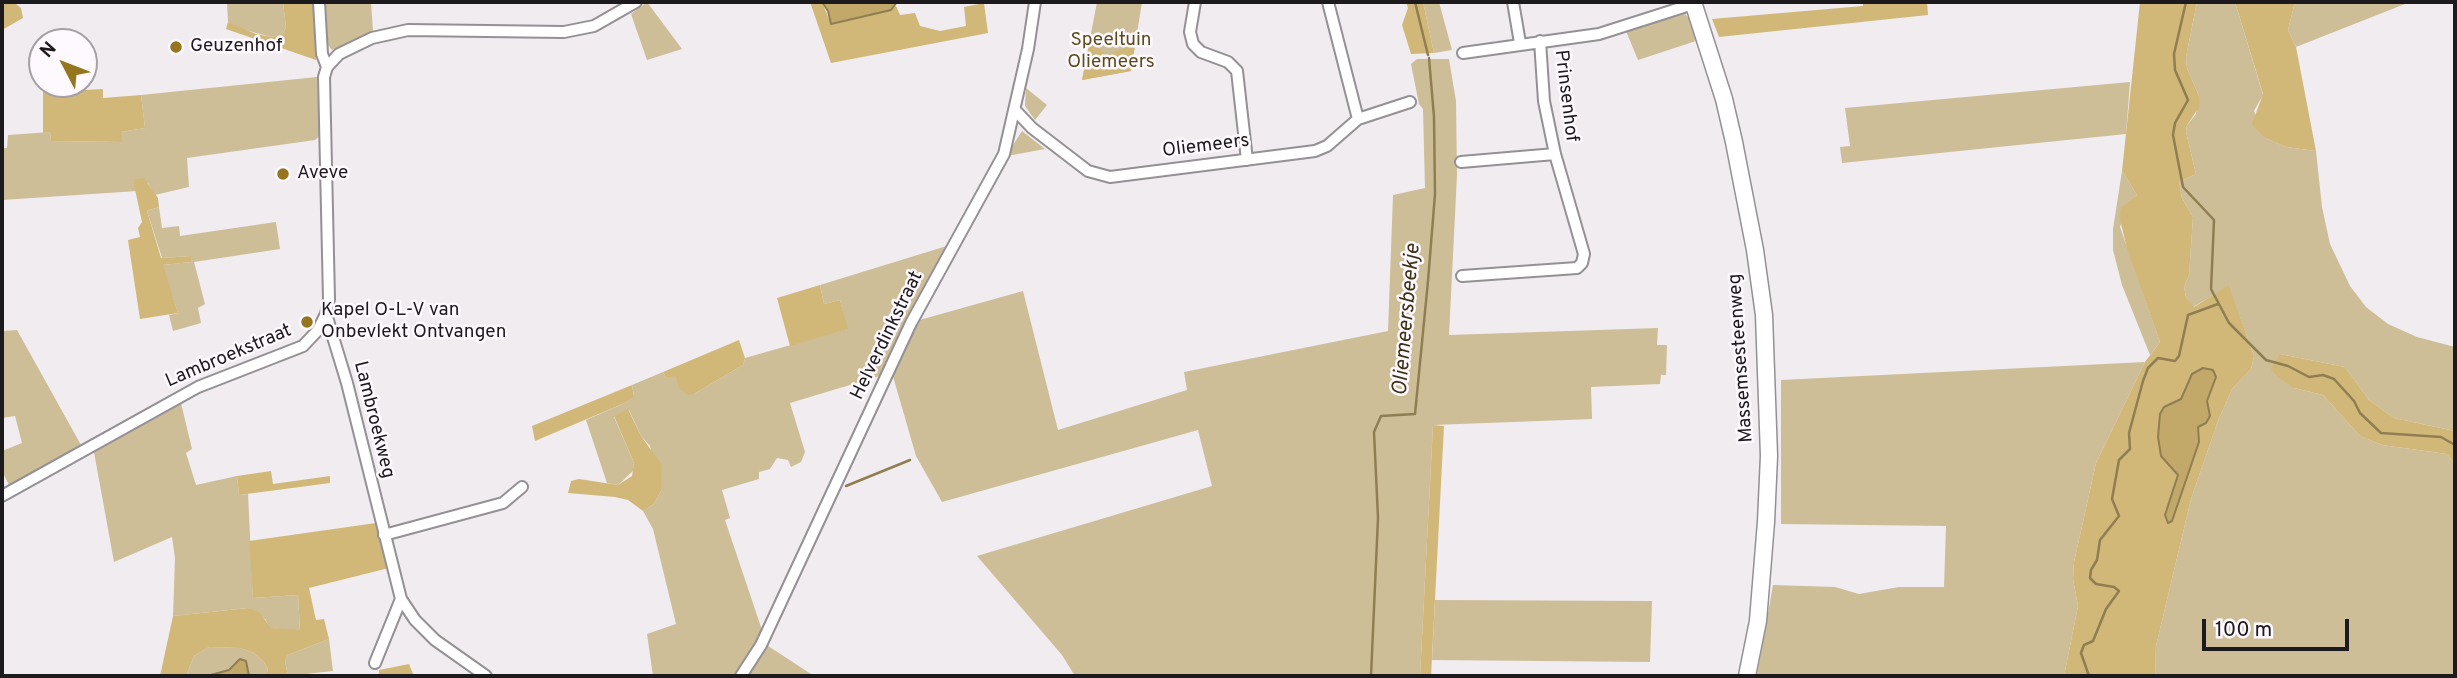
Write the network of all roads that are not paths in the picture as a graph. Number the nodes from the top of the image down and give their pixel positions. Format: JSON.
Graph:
{"nodes":[{"id":1,"x":319,"y":2,"type":"edge"},
{"id":2,"x":636,"y":2,"type":"edge"},
{"id":3,"x":1035,"y":2,"type":"edge"},
{"id":4,"x":1195,"y":2,"type":"edge"},
{"id":5,"x":1328,"y":2,"type":"edge"},
{"id":6,"x":1513,"y":2,"type":"edge"},
{"id":7,"x":1693,"y":3,"type":"edge"},
{"id":8,"x":1540,"y":41,"type":"junction"},
{"id":9,"x":1520,"y":43,"type":"junction"},
{"id":10,"x":1463,"y":53,"type":"dead end"},
{"id":11,"x":327,"y":67,"type":"junction"},
{"id":12,"x":1410,"y":102,"type":"dead end"},
{"id":13,"x":1015,"y":110,"type":"junction"},
{"id":14,"x":1358,"y":119,"type":"junction"},
{"id":15,"x":1555,"y":154,"type":"junction"},
{"id":16,"x":1247,"y":160,"type":"junction"},
{"id":17,"x":1461,"y":162,"type":"dead end"},
{"id":18,"x":1462,"y":276,"type":"dead end"},
{"id":19,"x":326,"y":314,"type":"junction"},
{"id":20,"x":522,"y":487,"type":"dead end"},
{"id":21,"x":2,"y":496,"type":"edge"},
{"id":22,"x":384,"y":535,"type":"junction"},
{"id":23,"x":401,"y":599,"type":"junction"},
{"id":24,"x":375,"y":663,"type":"dead end"},
{"id":25,"x":486,"y":676,"type":"edge"},
{"id":26,"x":741,"y":676,"type":"edge"},
{"id":27,"x":1747,"y":676,"type":"edge"}],
"edges":[{"from":1,"to":11,"type":"street"},
{"from":2,"to":11,"type":"street"},
{"from":3,"to":13,"type":"street","name":"Helverdinkstraat"},
{"from":4,"to":16,"type":"street"},
{"from":5,"to":14,"type":"street"},
{"from":6,"to":9,"type":"street","name":"Prinsenhof"},
{"from":7,"to":8,"type":"street","name":"Prinsenhof"},
{"from":7,"to":27,"type":"main road","name":"Massemsesteenweg"},
{"from":8,"to":9,"type":"street","name":"Prinsenhof"},
{"from":8,"to":15,"type":"street","name":"Prinsenhof"},
{"from":9,"to":10,"type":"street","name":"Prinsenhof"},
{"from":11,"to":19,"type":"street"},
{"from":12,"to":14,"type":"street","name":"Oliemeers"},
{"from":13,"to":16,"type":"street","name":"Oliemeers"},
{"from":13,"to":26,"type":"street","name":"Helverdinkstraat"},
{"from":14,"to":16,"type":"street","name":"Oliemeers"},
{"from":15,"to":17,"type":"street","name":"Prinsenhof"},
{"from":15,"to":18,"type":"street","name":"Prinsenhof"},
{"from":19,"to":21,"type":"street","name":"Lambroekstraat"},
{"from":19,"to":22,"type":"street","name":"Lambroekweg"},
{"from":20,"to":22,"type":"street"},
{"from":22,"to":23,"type":"street","name":"Lambroekweg"},
{"from":23,"to":24,"type":"street"},
{"from":23,"to":25,"type":"street","name":"Lambroekweg"}]}
